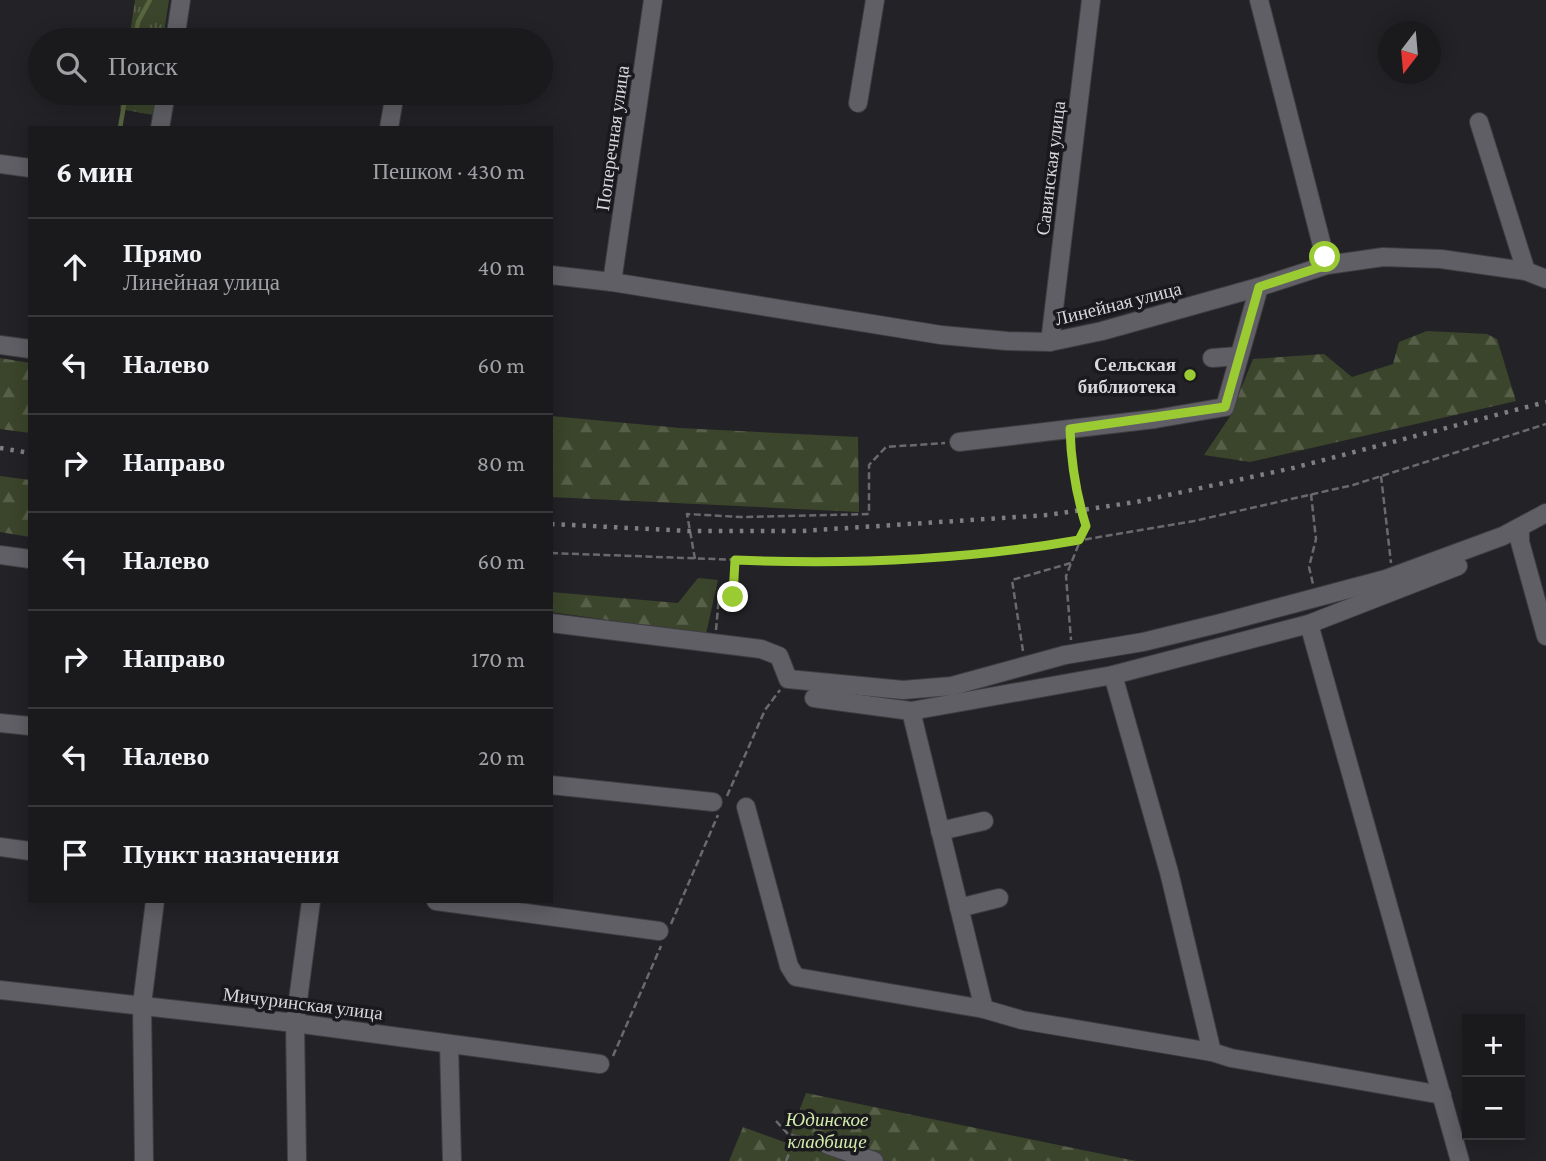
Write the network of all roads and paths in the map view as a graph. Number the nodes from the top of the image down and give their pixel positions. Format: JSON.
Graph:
{"nodes":[{"id":1,"x":181,"y":0,"type":"edge"},
{"id":2,"x":653,"y":0,"type":"edge"},
{"id":3,"x":875,"y":0,"type":"edge"},
{"id":4,"x":1091,"y":0,"type":"edge"},
{"id":5,"x":1259,"y":0,"type":"edge"},
{"id":6,"x":177,"y":28,"type":"edge"},
{"id":7,"x":858,"y":103,"type":"dead end"},
{"id":8,"x":164,"y":105,"type":"edge"},
{"id":9,"x":393,"y":105,"type":"edge"},
{"id":10,"x":1479,"y":122,"type":"dead end"},
{"id":11,"x":160,"y":126,"type":"edge"},
{"id":12,"x":389,"y":126,"type":"edge"},
{"id":13,"x":0,"y":164,"type":"edge"},
{"id":14,"x":28,"y":168,"type":"edge"},
{"id":15,"x":1327,"y":265,"type":"junction"},
{"id":16,"x":1526,"y":271,"type":"junction"},
{"id":17,"x":553,"y":275,"type":"edge"},
{"id":18,"x":1546,"y":279,"type":"edge"},
{"id":19,"x":612,"y":282,"type":"junction"},
{"id":20,"x":1259,"y":287,"type":"junction"},
{"id":21,"x":1050,"y":342,"type":"junction"},
{"id":22,"x":0,"y":345,"type":"edge"},
{"id":23,"x":28,"y":349,"type":"edge"},
{"id":24,"x":1239,"y":356,"type":"junction"},
{"id":25,"x":1212,"y":358,"type":"dead end"},
{"id":26,"x":1546,"y":424,"type":"edge"},
{"id":27,"x":1070,"y":429,"type":"junction"},
{"id":28,"x":959,"y":442,"type":"joint"},
{"id":29,"x":1381,"y":476,"type":"junction"},
{"id":30,"x":1311,"y":494,"type":"junction"},
{"id":31,"x":1546,"y":513,"type":"edge"},
{"id":32,"x":1520,"y":535,"type":"junction"},
{"id":33,"x":1079,"y":540,"type":"junction"},
{"id":34,"x":553,"y":553,"type":"edge"},
{"id":35,"x":0,"y":555,"type":"edge"},
{"id":36,"x":28,"y":559,"type":"edge"},
{"id":37,"x":695,"y":559,"type":"junction"},
{"id":38,"x":735,"y":560,"type":"junction"},
{"id":39,"x":1071,"y":563,"type":"junction"},
{"id":40,"x":1392,"y":577,"type":"junction"},
{"id":41,"x":1315,"y":598,"type":"junction"},
{"id":42,"x":553,"y":623,"type":"edge"},
{"id":43,"x":1309,"y":624,"type":"junction"},
{"id":44,"x":1546,"y":636,"type":"edge"},
{"id":45,"x":715,"y":642,"type":"junction"},
{"id":46,"x":1072,"y":654,"type":"junction"},
{"id":47,"x":1025,"y":666,"type":"junction"},
{"id":48,"x":1113,"y":675,"type":"junction"},
{"id":49,"x":788,"y":679,"type":"junction"},
{"id":50,"x":814,"y":698,"type":"dead end"},
{"id":51,"x":911,"y":711,"type":"junction"},
{"id":52,"x":0,"y":723,"type":"edge"},
{"id":53,"x":28,"y":726,"type":"edge"},
{"id":54,"x":553,"y":785,"type":"edge"},
{"id":55,"x":713,"y":802,"type":"dead end"},
{"id":56,"x":746,"y":807,"type":"dead end"},
{"id":57,"x":984,"y":821,"type":"dead end"},
{"id":58,"x":940,"y":831,"type":"junction"},
{"id":59,"x":0,"y":846,"type":"edge"},
{"id":60,"x":28,"y":851,"type":"edge"},
{"id":61,"x":999,"y":898,"type":"dead end"},
{"id":62,"x":155,"y":903,"type":"edge"},
{"id":63,"x":311,"y":903,"type":"edge"},
{"id":64,"x":449,"y":903,"type":"edge"},
{"id":65,"x":959,"y":908,"type":"junction"},
{"id":66,"x":663,"y":935,"type":"junction"},
{"id":67,"x":0,"y":990,"type":"edge"},
{"id":68,"x":142,"y":1004,"type":"junction"},
{"id":69,"x":984,"y":1009,"type":"junction"},
{"id":70,"x":295,"y":1023,"type":"junction"},
{"id":71,"x":449,"y":1044,"type":"junction"},
{"id":72,"x":1212,"y":1052,"type":"junction"},
{"id":73,"x":600,"y":1064,"type":"joint"},
{"id":74,"x":1442,"y":1095,"type":"junction"},
{"id":75,"x":776,"y":1121,"type":"dead end"},
{"id":76,"x":796,"y":1137,"type":"junction"},
{"id":77,"x":828,"y":1145,"type":"joint"},
{"id":78,"x":144,"y":1161,"type":"edge"},
{"id":79,"x":297,"y":1161,"type":"edge"},
{"id":80,"x":452,"y":1161,"type":"edge"},
{"id":81,"x":786,"y":1161,"type":"edge"},
{"id":82,"x":874,"y":1161,"type":"edge"},
{"id":83,"x":1460,"y":1161,"type":"edge"}],
"edges":[{"from":1,"to":6,"type":"street"},
{"from":2,"to":19,"type":"street","name":"Поперечная улица"},
{"from":3,"to":7,"type":"street"},
{"from":4,"to":21,"type":"street","name":"Савинская улица"},
{"from":5,"to":15,"type":"street"},
{"from":8,"to":11,"type":"street"},
{"from":9,"to":12,"type":"street"},
{"from":10,"to":16,"type":"street"},
{"from":13,"to":14,"type":"street"},
{"from":15,"to":16,"type":"street","name":"Линейная улица"},
{"from":15,"to":20,"type":"street","name":"Линейная улица"},
{"from":16,"to":18,"type":"street","name":"Линейная улица"},
{"from":17,"to":19,"type":"street","name":"Линейная улица"},
{"from":19,"to":21,"type":"street","name":"Линейная улица"},
{"from":20,"to":21,"type":"street","name":"Линейная улица"},
{"from":20,"to":24,"type":"street"},
{"from":22,"to":23,"type":"street"},
{"from":24,"to":25,"type":"street"},
{"from":24,"to":27,"type":"street"},
{"from":26,"to":29,"type":"path"},
{"from":27,"to":28,"type":"street"},
{"from":27,"to":33,"type":"path"},
{"from":28,"to":37,"type":"path"},
{"from":29,"to":30,"type":"path"},
{"from":29,"to":40,"type":"path"},
{"from":30,"to":33,"type":"path"},
{"from":30,"to":41,"type":"path"},
{"from":31,"to":32,"type":"street"},
{"from":32,"to":40,"type":"street"},
{"from":32,"to":43,"type":"street"},
{"from":32,"to":44,"type":"street"},
{"from":33,"to":38,"type":"path"},
{"from":33,"to":39,"type":"path"},
{"from":34,"to":37,"type":"path"},
{"from":35,"to":36,"type":"street"},
{"from":37,"to":38,"type":"path"},
{"from":38,"to":45,"type":"path"},
{"from":39,"to":46,"type":"path"},
{"from":39,"to":47,"type":"path"},
{"from":40,"to":41,"type":"street"},
{"from":41,"to":46,"type":"street"},
{"from":42,"to":45,"type":"street"},
{"from":43,"to":48,"type":"street"},
{"from":43,"to":74,"type":"street"},
{"from":45,"to":49,"type":"street"},
{"from":46,"to":47,"type":"street"},
{"from":47,"to":49,"type":"street"},
{"from":48,"to":51,"type":"street"},
{"from":48,"to":72,"type":"street"},
{"from":49,"to":66,"type":"path"},
{"from":50,"to":51,"type":"street"},
{"from":51,"to":58,"type":"street"},
{"from":52,"to":53,"type":"street"},
{"from":54,"to":55,"type":"street"},
{"from":56,"to":69,"type":"street"},
{"from":57,"to":58,"type":"street"},
{"from":58,"to":65,"type":"street"},
{"from":59,"to":60,"type":"street"},
{"from":61,"to":65,"type":"street"},
{"from":62,"to":68,"type":"street"},
{"from":63,"to":70,"type":"street"},
{"from":64,"to":66,"type":"street"},
{"from":65,"to":69,"type":"street"},
{"from":66,"to":73,"type":"path"},
{"from":67,"to":68,"type":"street","name":"Мичуринская улица"},
{"from":68,"to":70,"type":"street","name":"Мичуринская улица"},
{"from":68,"to":78,"type":"street"},
{"from":69,"to":72,"type":"street"},
{"from":70,"to":71,"type":"street","name":"Мичуринская улица"},
{"from":70,"to":79,"type":"street"},
{"from":71,"to":73,"type":"street","name":"Мичуринская улица"},
{"from":71,"to":80,"type":"street"},
{"from":72,"to":74,"type":"street"},
{"from":74,"to":83,"type":"street"},
{"from":75,"to":76,"type":"path"},
{"from":76,"to":77,"type":"path"},
{"from":76,"to":81,"type":"path"},
{"from":77,"to":82,"type":"street"}]}
